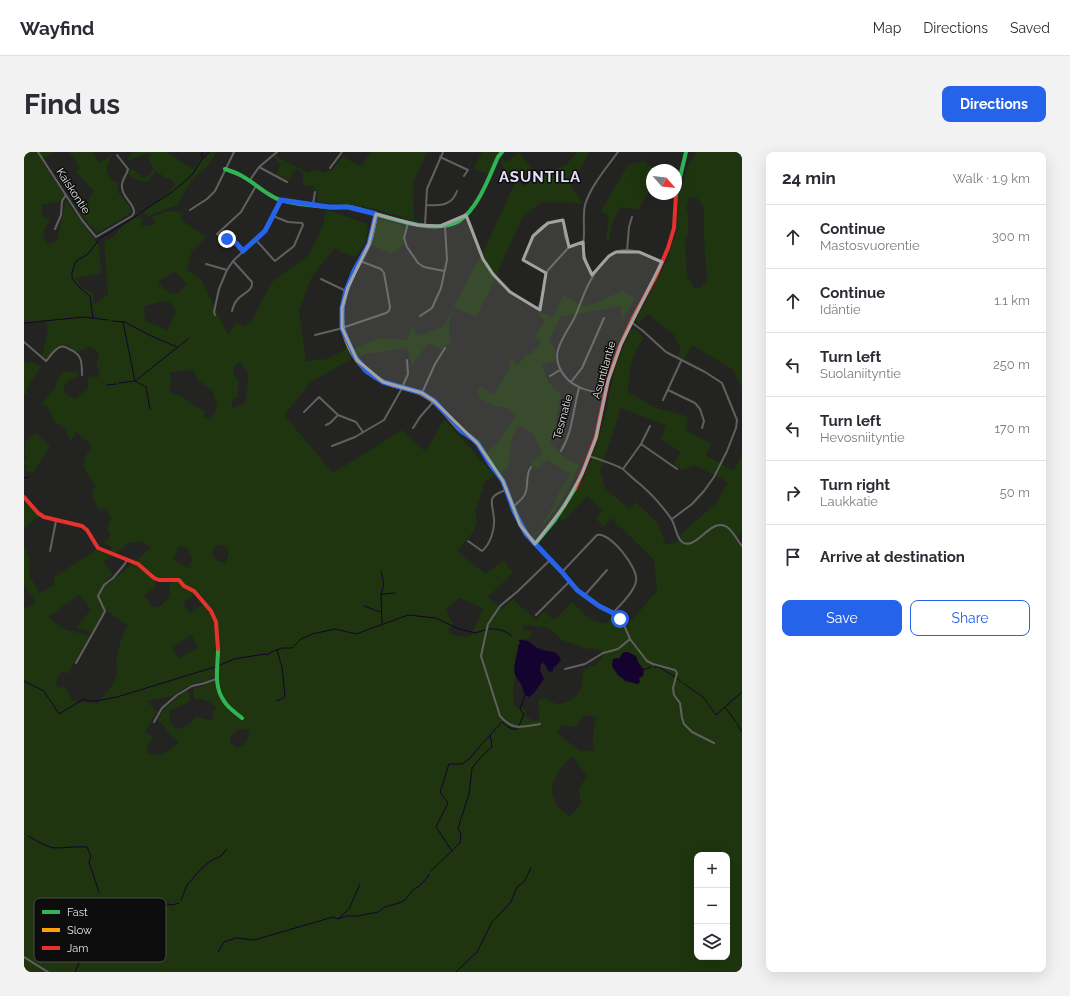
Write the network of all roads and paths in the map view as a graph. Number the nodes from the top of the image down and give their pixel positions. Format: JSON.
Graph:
{"nodes":[{"id":1,"x":38,"y":152,"type":"edge"},
{"id":2,"x":234,"y":152,"type":"edge"},
{"id":3,"x":277,"y":152,"type":"edge"},
{"id":4,"x":342,"y":152,"type":"edge"},
{"id":5,"x":443,"y":152,"type":"edge"},
{"id":6,"x":502,"y":152,"type":"edge"},
{"id":7,"x":618,"y":152,"type":"edge"},
{"id":8,"x":686,"y":154,"type":"edge"},
{"id":9,"x":117,"y":155,"type":"dead end"},
{"id":10,"x":440,"y":157,"type":"junction"},
{"id":11,"x":259,"y":167,"type":"junction"},
{"id":12,"x":330,"y":168,"type":"dead end"},
{"id":13,"x":225,"y":169,"type":"junction"},
{"id":14,"x":682,"y":170,"type":"edge"},
{"id":15,"x":464,"y":176,"type":"dead end"},
{"id":16,"x":250,"y":180,"type":"junction"},
{"id":17,"x":287,"y":182,"type":"dead end"},
{"id":18,"x":257,"y":185,"type":"junction"},
{"id":19,"x":457,"y":191,"type":"dead end"},
{"id":20,"x":315,"y":192,"type":"dead end"},
{"id":21,"x":66,"y":195,"type":"junction"},
{"id":22,"x":281,"y":200,"type":"junction"},
{"id":23,"x":676,"y":200,"type":"edge"},
{"id":24,"x":313,"y":204,"type":"junction"},
{"id":25,"x":426,"y":205,"type":"junction"},
{"id":26,"x":190,"y":210,"type":"dead end"},
{"id":27,"x":376,"y":214,"type":"junction"},
{"id":28,"x":466,"y":215,"type":"junction"},
{"id":29,"x":273,"y":216,"type":"junction"},
{"id":30,"x":632,"y":217,"type":"dead end"},
{"id":31,"x":408,"y":223,"type":"junction"},
{"id":32,"x":425,"y":225,"type":"junction"},
{"id":33,"x":445,"y":226,"type":"junction"},
{"id":34,"x":55,"y":229,"type":"dead end"},
{"id":35,"x":256,"y":240,"type":"junction"},
{"id":36,"x":583,"y":242,"type":"junction"},
{"id":37,"x":569,"y":247,"type":"junction"},
{"id":38,"x":243,"y":251,"type":"junction"},
{"id":39,"x":627,"y":251,"type":"junction"},
{"id":40,"x":233,"y":260,"type":"junction"},
{"id":41,"x":360,"y":261,"type":"junction"},
{"id":42,"x":662,"y":262,"type":"junction"},
{"id":43,"x":206,"y":264,"type":"dead end"},
{"id":44,"x":227,"y":270,"type":"junction"},
{"id":45,"x":445,"y":271,"type":"junction"},
{"id":46,"x":546,"y":274,"type":"junction"},
{"id":47,"x":593,"y":274,"type":"junction"},
{"id":48,"x":321,"y":279,"type":"dead end"},
{"id":49,"x":346,"y":291,"type":"junction"},
{"id":50,"x":232,"y":311,"type":"dead end"},
{"id":51,"x":215,"y":315,"type":"dead end"},
{"id":52,"x":420,"y":316,"type":"dead end"},
{"id":53,"x":604,"y":318,"type":"dead end"},
{"id":54,"x":631,"y":322,"type":"junction"},
{"id":55,"x":342,"y":328,"type":"junction"},
{"id":56,"x":315,"y":335,"type":"dead end"},
{"id":57,"x":24,"y":342,"type":"edge"},
{"id":58,"x":445,"y":348,"type":"dead end"},
{"id":59,"x":407,"y":360,"type":"dead end"},
{"id":60,"x":681,"y":361,"type":"junction"},
{"id":61,"x":560,"y":370,"type":"junction"},
{"id":62,"x":82,"y":375,"type":"dead end"},
{"id":63,"x":550,"y":376,"type":"dead end"},
{"id":64,"x":571,"y":382,"type":"junction"},
{"id":65,"x":402,"y":387,"type":"junction"},
{"id":66,"x":579,"y":388,"type":"junction"},
{"id":67,"x":668,"y":390,"type":"junction"},
{"id":68,"x":422,"y":393,"type":"junction"},
{"id":69,"x":605,"y":394,"type":"junction"},
{"id":70,"x":663,"y":400,"type":"dead end"},
{"id":71,"x":434,"y":401,"type":"junction"},
{"id":72,"x":304,"y":412,"type":"dead end"},
{"id":73,"x":338,"y":415,"type":"junction"},
{"id":74,"x":326,"y":425,"type":"dead end"},
{"id":75,"x":650,"y":426,"type":"dead end"},
{"id":76,"x":413,"y":428,"type":"dead end"},
{"id":77,"x":702,"y":428,"type":"dead end"},
{"id":78,"x":363,"y":432,"type":"junction"},
{"id":79,"x":641,"y":444,"type":"junction"},
{"id":80,"x":332,"y":446,"type":"dead end"},
{"id":81,"x":561,"y":451,"type":"dead end"},
{"id":82,"x":590,"y":456,"type":"junction"},
{"id":83,"x":531,"y":468,"type":"dead end"},
{"id":84,"x":623,"y":469,"type":"junction"},
{"id":85,"x":677,"y":469,"type":"dead end"},
{"id":86,"x":506,"y":490,"type":"junction"},
{"id":87,"x":24,"y":497,"type":"edge"},
{"id":88,"x":513,"y":507,"type":"junction"},
{"id":89,"x":672,"y":519,"type":"junction"},
{"id":90,"x":56,"y":521,"type":"junction"},
{"id":91,"x":468,"y":541,"type":"dead end"},
{"id":92,"x":535,"y":544,"type":"junction"},
{"id":93,"x":742,"y":546,"type":"edge"},
{"id":94,"x":50,"y":551,"type":"dead end"},
{"id":95,"x":127,"y":559,"type":"junction"},
{"id":96,"x":550,"y":560,"type":"junction"},
{"id":97,"x":607,"y":570,"type":"dead end"},
{"id":98,"x":562,"y":572,"type":"junction"},
{"id":99,"x":570,"y":581,"type":"junction"},
{"id":100,"x":584,"y":596,"type":"junction"},
{"id":101,"x":613,"y":613,"type":"junction"},
{"id":102,"x":536,"y":615,"type":"dead end"},
{"id":103,"x":630,"y":639,"type":"junction"},
{"id":104,"x":76,"y":663,"type":"dead end"},
{"id":105,"x":565,"y":669,"type":"dead end"},
{"id":106,"x":216,"y":679,"type":"junction"},
{"id":107,"x":242,"y":718,"type":"dead end"},
{"id":108,"x":154,"y":722,"type":"dead end"},
{"id":109,"x":540,"y":724,"type":"dead end"},
{"id":110,"x":714,"y":743,"type":"dead end"},
{"id":111,"x":24,"y":957,"type":"edge"},
{"id":112,"x":48,"y":972,"type":"edge"}],
"edges":[{"from":1,"to":21,"type":"street","name":"Kaiskontie"},
{"from":2,"to":13,"type":"street"},
{"from":3,"to":11,"type":"street"},
{"from":4,"to":12,"type":"street"},
{"from":5,"to":10,"type":"street"},
{"from":6,"to":28,"type":"street"},
{"from":7,"to":36,"type":"street"},
{"from":8,"to":14,"type":"street","name":"Asuntilantie"},
{"from":9,"to":21,"type":"street","name":"Kaiskontie"},
{"from":10,"to":15,"type":"street"},
{"from":10,"to":25,"type":"street"},
{"from":11,"to":16,"type":"street"},
{"from":11,"to":17,"type":"street"},
{"from":13,"to":16,"type":"street"},
{"from":13,"to":26,"type":"street"},
{"from":16,"to":18,"type":"street"},
{"from":18,"to":22,"type":"street"},
{"from":18,"to":38,"type":"street"},
{"from":19,"to":25,"type":"street"},
{"from":20,"to":24,"type":"street"},
{"from":21,"to":34,"type":"street"},
{"from":22,"to":24,"type":"street"},
{"from":22,"to":29,"type":"street"},
{"from":23,"to":42,"type":"street","name":"Asuntilantie"},
{"from":24,"to":27,"type":"street"},
{"from":25,"to":32,"type":"street"},
{"from":27,"to":31,"type":"street"},
{"from":27,"to":41,"type":"street"},
{"from":28,"to":33,"type":"street"},
{"from":28,"to":46,"type":"street"},
{"from":29,"to":35,"type":"street"},
{"from":29,"to":35,"type":"street"},
{"from":30,"to":39,"type":"street"},
{"from":31,"to":32,"type":"street"},
{"from":31,"to":45,"type":"street"},
{"from":32,"to":33,"type":"street"},
{"from":33,"to":45,"type":"street"},
{"from":35,"to":38,"type":"street"},
{"from":36,"to":37,"type":"street"},
{"from":36,"to":47,"type":"street"},
{"from":37,"to":46,"type":"street"},
{"from":37,"to":46,"type":"street"},
{"from":38,"to":40,"type":"street"},
{"from":39,"to":42,"type":"street"},
{"from":39,"to":47,"type":"street"},
{"from":40,"to":44,"type":"street"},
{"from":40,"to":50,"type":"street"},
{"from":41,"to":49,"type":"street"},
{"from":41,"to":55,"type":"street"},
{"from":42,"to":54,"type":"street","name":"Asuntilantie"},
{"from":43,"to":44,"type":"street"},
{"from":44,"to":51,"type":"street"},
{"from":45,"to":52,"type":"street"},
{"from":47,"to":61,"type":"street"},
{"from":48,"to":49,"type":"street"},
{"from":49,"to":55,"type":"street"},
{"from":53,"to":64,"type":"street"},
{"from":54,"to":60,"type":"street"},
{"from":54,"to":69,"type":"street","name":"Asuntilantie"},
{"from":55,"to":56,"type":"street"},
{"from":55,"to":65,"type":"street"},
{"from":57,"to":62,"type":"street"},
{"from":58,"to":68,"type":"street"},
{"from":59,"to":65,"type":"street"},
{"from":60,"to":67,"type":"street"},
{"from":60,"to":89,"type":"street"},
{"from":61,"to":63,"type":"street"},
{"from":61,"to":64,"type":"street"},
{"from":64,"to":66,"type":"street"},
{"from":65,"to":68,"type":"street"},
{"from":65,"to":78,"type":"street"},
{"from":66,"to":69,"type":"street"},
{"from":66,"to":81,"type":"street","name":"Tesmatie"},
{"from":67,"to":70,"type":"street"},
{"from":67,"to":77,"type":"street"},
{"from":68,"to":71,"type":"street"},
{"from":69,"to":82,"type":"street","name":"Asuntilantie"},
{"from":71,"to":76,"type":"street"},
{"from":71,"to":86,"type":"street"},
{"from":72,"to":73,"type":"street"},
{"from":73,"to":74,"type":"street"},
{"from":73,"to":78,"type":"street"},
{"from":75,"to":79,"type":"street"},
{"from":78,"to":80,"type":"street"},
{"from":79,"to":84,"type":"street"},
{"from":79,"to":85,"type":"street"},
{"from":82,"to":84,"type":"street"},
{"from":82,"to":92,"type":"street","name":"Asuntilantie"},
{"from":83,"to":88,"type":"street"},
{"from":84,"to":89,"type":"street"},
{"from":86,"to":88,"type":"street"},
{"from":86,"to":91,"type":"street"},
{"from":87,"to":90,"type":"street"},
{"from":88,"to":92,"type":"street"},
{"from":89,"to":93,"type":"street"},
{"from":90,"to":94,"type":"street"},
{"from":90,"to":95,"type":"street"},
{"from":92,"to":96,"type":"street"},
{"from":95,"to":104,"type":"street"},
{"from":95,"to":106,"type":"street"},
{"from":96,"to":98,"type":"street"},
{"from":96,"to":109,"type":"street"},
{"from":97,"to":100,"type":"street"},
{"from":98,"to":99,"type":"street"},
{"from":98,"to":101,"type":"street"},
{"from":99,"to":100,"type":"street"},
{"from":99,"to":102,"type":"street"},
{"from":100,"to":101,"type":"street"},
{"from":101,"to":103,"type":"street"},
{"from":103,"to":105,"type":"street"},
{"from":103,"to":110,"type":"street"},
{"from":106,"to":107,"type":"street"},
{"from":106,"to":108,"type":"street"},
{"from":111,"to":112,"type":"street"}]}
